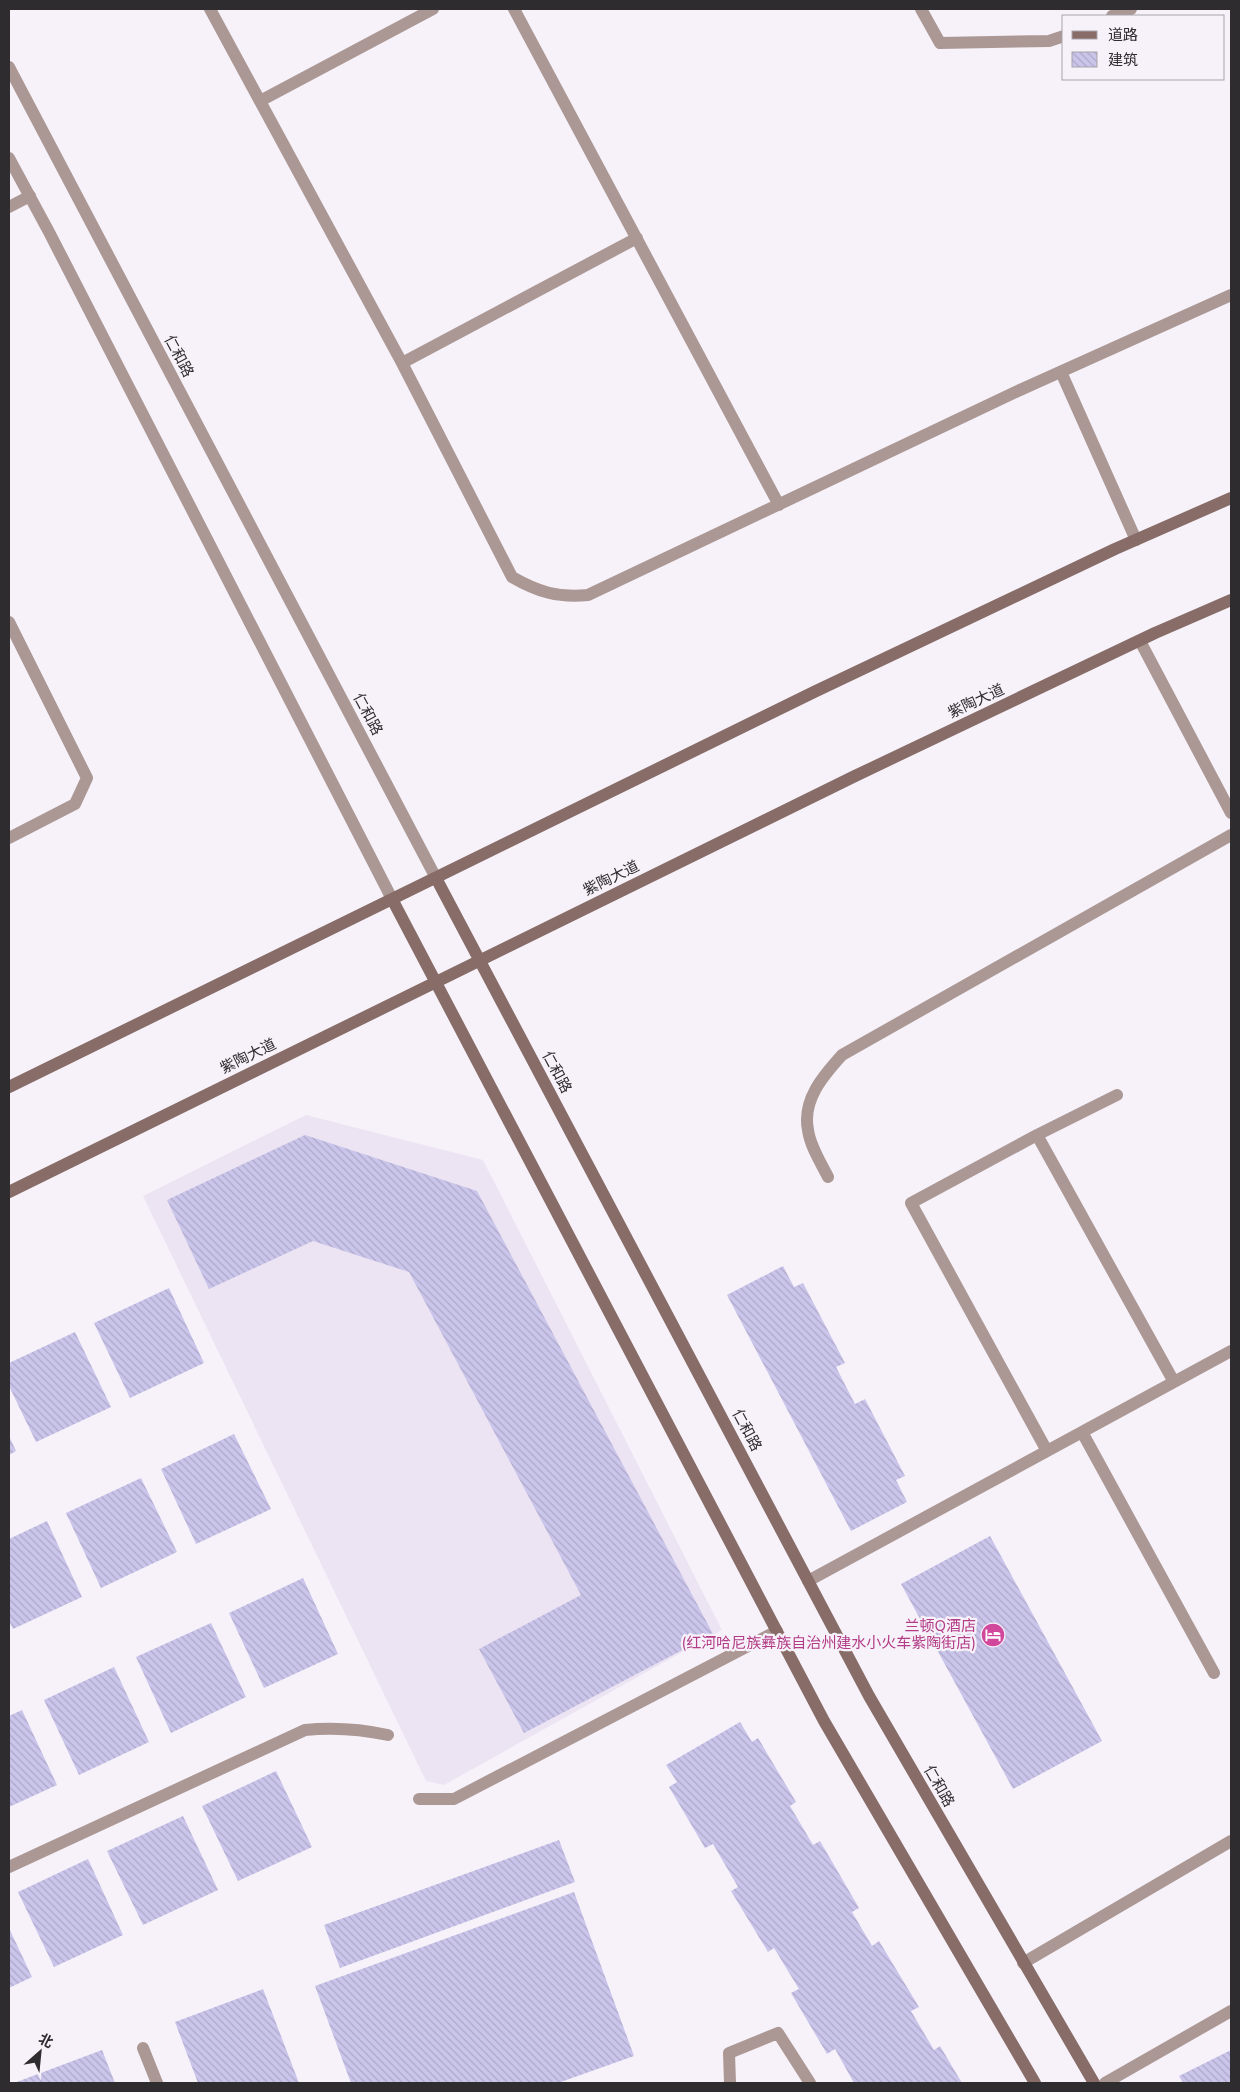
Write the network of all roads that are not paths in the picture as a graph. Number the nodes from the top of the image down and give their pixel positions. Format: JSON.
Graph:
{"nodes":[{"id":1,"x":210,"y":9,"type":"edge"},
{"id":2,"x":433,"y":9,"type":"edge"},
{"id":3,"x":514,"y":9,"type":"edge"},
{"id":4,"x":921,"y":9,"type":"edge"},
{"id":5,"x":1131,"y":9,"type":"edge"},
{"id":6,"x":1115,"y":15,"type":"edge"},
{"id":7,"x":1062,"y":37,"type":"edge"},
{"id":8,"x":9,"y":67,"type":"edge"},
{"id":9,"x":260,"y":101,"type":"junction"},
{"id":10,"x":9,"y":158,"type":"edge"},
{"id":11,"x":30,"y":196,"type":"junction"},
{"id":12,"x":9,"y":207,"type":"edge"},
{"id":13,"x":636,"y":238,"type":"junction"},
{"id":14,"x":1231,"y":295,"type":"edge"},
{"id":15,"x":402,"y":363,"type":"junction"},
{"id":16,"x":1061,"y":372,"type":"junction"},
{"id":17,"x":1231,"y":498,"type":"edge"},
{"id":18,"x":779,"y":505,"type":"junction"},
{"id":19,"x":1136,"y":540,"type":"junction"},
{"id":20,"x":1231,"y":600,"type":"edge"},
{"id":21,"x":9,"y":622,"type":"edge"},
{"id":22,"x":1140,"y":641,"type":"junction"},
{"id":23,"x":1231,"y":813,"type":"edge"},
{"id":24,"x":1231,"y":835,"type":"edge"},
{"id":25,"x":9,"y":838,"type":"edge"},
{"id":26,"x":436,"y":878,"type":"junction"},
{"id":27,"x":392,"y":899,"type":"junction"},
{"id":28,"x":480,"y":961,"type":"junction"},
{"id":29,"x":435,"y":982,"type":"junction"},
{"id":30,"x":9,"y":1087,"type":"edge"},
{"id":31,"x":1117,"y":1094,"type":"dead end"},
{"id":32,"x":1037,"y":1134,"type":"junction"},
{"id":33,"x":828,"y":1177,"type":"dead end"},
{"id":34,"x":9,"y":1192,"type":"edge"},
{"id":35,"x":1231,"y":1351,"type":"edge"},
{"id":36,"x":1174,"y":1382,"type":"junction"},
{"id":37,"x":1082,"y":1432,"type":"junction"},
{"id":38,"x":1047,"y":1451,"type":"junction"},
{"id":39,"x":808,"y":1581,"type":"junction"},
{"id":40,"x":777,"y":1631,"type":"junction"},
{"id":41,"x":1214,"y":1673,"type":"dead end"},
{"id":42,"x":388,"y":1735,"type":"dead end"},
{"id":43,"x":419,"y":1799,"type":"dead end"},
{"id":44,"x":1231,"y":1841,"type":"edge"},
{"id":45,"x":9,"y":1867,"type":"edge"},
{"id":46,"x":1023,"y":1963,"type":"junction"},
{"id":47,"x":1231,"y":2011,"type":"edge"},
{"id":48,"x":143,"y":2048,"type":"dead end"},
{"id":49,"x":157,"y":2083,"type":"edge"},
{"id":50,"x":730,"y":2083,"type":"edge"},
{"id":51,"x":810,"y":2083,"type":"edge"},
{"id":52,"x":1034,"y":2083,"type":"edge"},
{"id":53,"x":1094,"y":2083,"type":"edge"},
{"id":54,"x":1105,"y":2083,"type":"edge"}],
"edges":[{"from":1,"to":9,"type":"street"},
{"from":2,"to":9,"type":"street"},
{"from":3,"to":13,"type":"street"},
{"from":4,"to":7,"type":"street"},
{"from":5,"to":6,"type":"street"},
{"from":8,"to":26,"type":"street","name":"仁和路"},
{"from":9,"to":15,"type":"street"},
{"from":10,"to":11,"type":"street"},
{"from":11,"to":12,"type":"street"},
{"from":11,"to":27,"type":"street"},
{"from":13,"to":15,"type":"street"},
{"from":13,"to":18,"type":"street"},
{"from":14,"to":16,"type":"street"},
{"from":15,"to":18,"type":"street"},
{"from":16,"to":18,"type":"street"},
{"from":16,"to":19,"type":"street"},
{"from":17,"to":19,"type":"main road"},
{"from":19,"to":26,"type":"main road"},
{"from":20,"to":22,"type":"main road","name":"紫陶大道"},
{"from":21,"to":25,"type":"street"},
{"from":22,"to":23,"type":"street"},
{"from":22,"to":28,"type":"main road","name":"紫陶大道"},
{"from":24,"to":33,"type":"street"},
{"from":26,"to":27,"type":"main road"},
{"from":26,"to":28,"type":"main road","name":"仁和路"},
{"from":27,"to":29,"type":"main road"},
{"from":27,"to":30,"type":"main road"},
{"from":28,"to":29,"type":"main road","name":"紫陶大道"},
{"from":28,"to":39,"type":"main road","name":"仁和路"},
{"from":29,"to":34,"type":"main road","name":"紫陶大道"},
{"from":29,"to":40,"type":"main road"},
{"from":31,"to":32,"type":"street"},
{"from":32,"to":36,"type":"street"},
{"from":32,"to":38,"type":"street"},
{"from":35,"to":36,"type":"street"},
{"from":36,"to":37,"type":"street"},
{"from":37,"to":38,"type":"street"},
{"from":37,"to":41,"type":"street"},
{"from":38,"to":39,"type":"street"},
{"from":39,"to":46,"type":"main road","name":"仁和路"},
{"from":40,"to":43,"type":"street"},
{"from":40,"to":52,"type":"main road"},
{"from":42,"to":45,"type":"street"},
{"from":44,"to":46,"type":"street"},
{"from":46,"to":53,"type":"main road","name":"仁和路"},
{"from":47,"to":54,"type":"street"},
{"from":48,"to":49,"type":"street"},
{"from":50,"to":51,"type":"street"}]}
